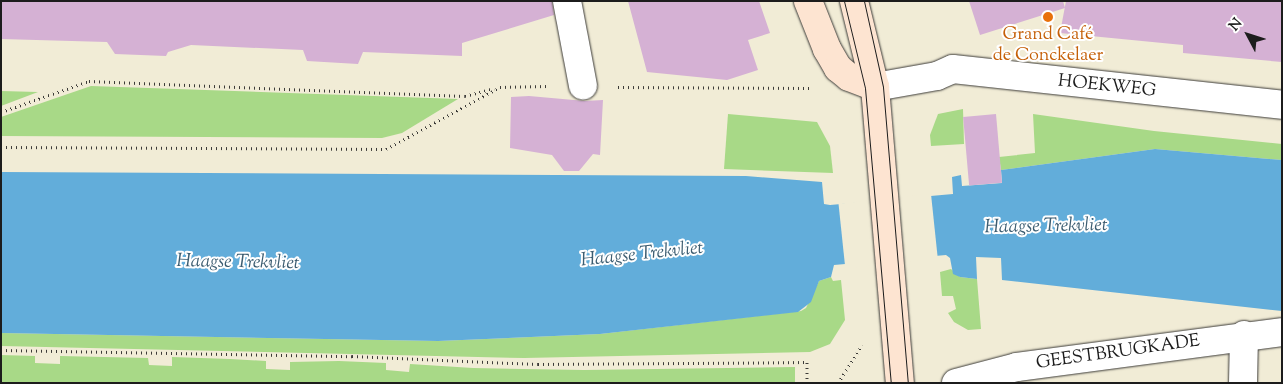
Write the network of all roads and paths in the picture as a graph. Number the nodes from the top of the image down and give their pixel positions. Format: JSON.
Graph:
{"nodes":[{"id":1,"x":567,"y":1,"type":"edge"},
{"id":2,"x":808,"y":1,"type":"edge"},
{"id":3,"x":854,"y":1,"type":"edge"},
{"id":4,"x":583,"y":86,"type":"junction"},
{"id":5,"x":500,"y":87,"type":"junction"},
{"id":6,"x":875,"y":87,"type":"junction"},
{"id":7,"x":812,"y":88,"type":"dead end"},
{"id":8,"x":1282,"y":105,"type":"edge"},
{"id":9,"x":1,"y":112,"type":"edge"},
{"id":10,"x":1,"y":147,"type":"edge"},
{"id":11,"x":1282,"y":332,"type":"edge"},
{"id":12,"x":1244,"y":335,"type":"junction"},
{"id":13,"x":1,"y":350,"type":"edge"},
{"id":14,"x":807,"y":383,"type":"edge"},
{"id":15,"x":900,"y":383,"type":"edge"},
{"id":16,"x":956,"y":383,"type":"edge"},
{"id":17,"x":1243,"y":383,"type":"edge"}],
"edges":[{"from":1,"to":4,"type":"street"},
{"from":2,"to":6,"type":"street"},
{"from":3,"to":6,"type":"street"},
{"from":4,"to":5,"type":"path"},
{"from":4,"to":7,"type":"path"},
{"from":5,"to":9,"type":"path"},
{"from":5,"to":10,"type":"path"},
{"from":6,"to":8,"type":"street","name":"HOEKWEG"},
{"from":6,"to":15,"type":"street"},
{"from":11,"to":12,"type":"street","name":"GEESTBRUGKADE"},
{"from":12,"to":16,"type":"street","name":"GEESTBRUGKADE"},
{"from":12,"to":17,"type":"street"},
{"from":13,"to":14,"type":"path"}]}
